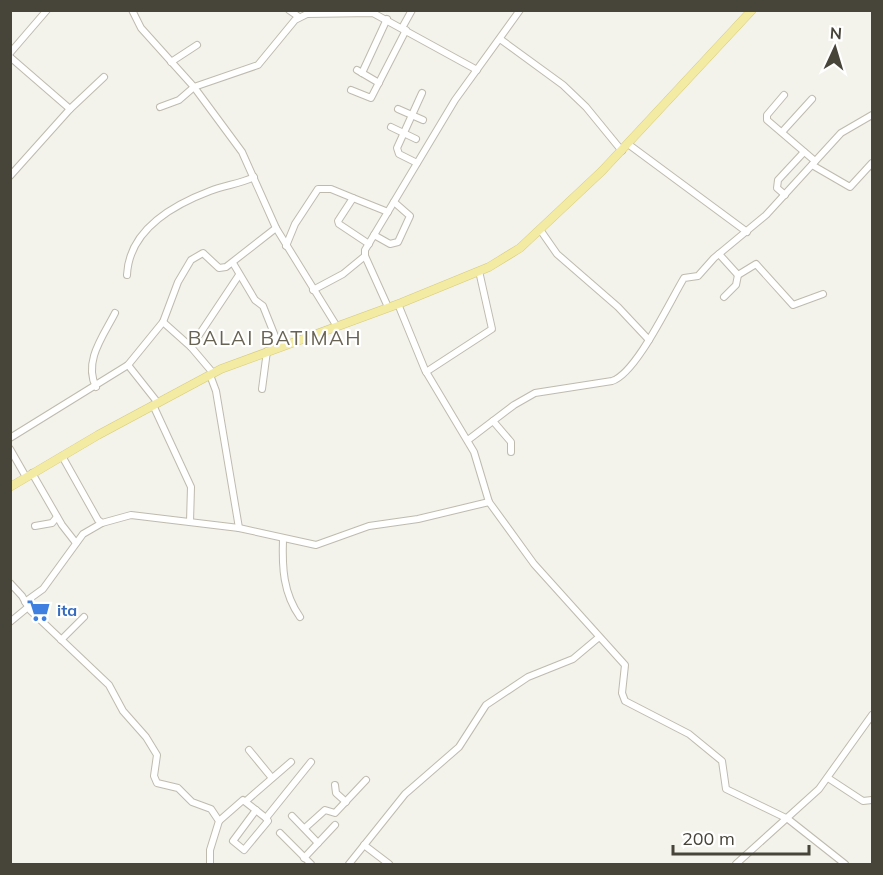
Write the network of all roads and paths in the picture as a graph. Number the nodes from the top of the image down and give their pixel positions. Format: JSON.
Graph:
{"nodes":[{"id":1,"x":47,"y":10,"type":"edge"},
{"id":2,"x":132,"y":10,"type":"edge"},
{"id":3,"x":289,"y":10,"type":"edge"},
{"id":4,"x":412,"y":10,"type":"edge"},
{"id":5,"x":520,"y":10,"type":"edge"},
{"id":6,"x":752,"y":10,"type":"edge"},
{"id":7,"x":384,"y":15,"type":"edge"},
{"id":8,"x":299,"y":17,"type":"junction"},
{"id":9,"x":404,"y":29,"type":"junction"},
{"id":10,"x":500,"y":39,"type":"junction"},
{"id":11,"x":197,"y":45,"type":"dead end"},
{"id":12,"x":10,"y":55,"type":"edge"},
{"id":13,"x":171,"y":62,"type":"junction"},
{"id":14,"x":477,"y":70,"type":"junction"},
{"id":15,"x":104,"y":77,"type":"dead end"},
{"id":16,"x":379,"y":83,"type":"junction"},
{"id":17,"x":194,"y":87,"type":"junction"},
{"id":18,"x":351,"y":90,"type":"dead end"},
{"id":19,"x":422,"y":93,"type":"dead end"},
{"id":20,"x":784,"y":95,"type":"dead end"},
{"id":21,"x":812,"y":99,"type":"dead end"},
{"id":22,"x":160,"y":107,"type":"dead end"},
{"id":23,"x":70,"y":109,"type":"junction"},
{"id":24,"x":398,"y":109,"type":"dead end"},
{"id":25,"x":873,"y":115,"type":"edge"},
{"id":26,"x":412,"y":116,"type":"junction"},
{"id":27,"x":423,"y":120,"type":"dead end"},
{"id":28,"x":391,"y":127,"type":"dead end"},
{"id":29,"x":782,"y":132,"type":"junction"},
{"id":30,"x":404,"y":133,"type":"junction"},
{"id":31,"x":416,"y":139,"type":"dead end"},
{"id":32,"x":628,"y":144,"type":"junction"},
{"id":33,"x":622,"y":151,"type":"junction"},
{"id":34,"x":804,"y":152,"type":"junction"},
{"id":35,"x":417,"y":163,"type":"junction"},
{"id":36,"x":813,"y":163,"type":"junction"},
{"id":37,"x":873,"y":163,"type":"edge"},
{"id":38,"x":10,"y":176,"type":"edge"},
{"id":39,"x":254,"y":177,"type":"junction"},
{"id":40,"x":785,"y":195,"type":"junction"},
{"id":41,"x":353,"y":198,"type":"junction"},
{"id":42,"x":394,"y":202,"type":"junction"},
{"id":43,"x":388,"y":212,"type":"junction"},
{"id":44,"x":276,"y":228,"type":"junction"},
{"id":45,"x":541,"y":231,"type":"junction"},
{"id":46,"x":747,"y":232,"type":"junction"},
{"id":47,"x":374,"y":235,"type":"junction"},
{"id":48,"x":369,"y":244,"type":"junction"},
{"id":49,"x":286,"y":246,"type":"junction"},
{"id":50,"x":719,"y":254,"type":"junction"},
{"id":51,"x":365,"y":256,"type":"junction"},
{"id":52,"x":233,"y":263,"type":"junction"},
{"id":53,"x":480,"y":271,"type":"junction"},
{"id":54,"x":128,"y":275,"type":"dead end"},
{"id":55,"x":239,"y":275,"type":"junction"},
{"id":56,"x":738,"y":275,"type":"junction"},
{"id":57,"x":313,"y":290,"type":"junction"},
{"id":58,"x":823,"y":294,"type":"dead end"},
{"id":59,"x":724,"y":297,"type":"dead end"},
{"id":60,"x":398,"y":304,"type":"junction"},
{"id":61,"x":388,"y":307,"type":"junction"},
{"id":62,"x":115,"y":313,"type":"dead end"},
{"id":63,"x":163,"y":322,"type":"junction"},
{"id":64,"x":336,"y":325,"type":"junction"},
{"id":65,"x":649,"y":340,"type":"junction"},
{"id":66,"x":279,"y":346,"type":"junction"},
{"id":67,"x":190,"y":347,"type":"junction"},
{"id":68,"x":267,"y":351,"type":"junction"},
{"id":69,"x":128,"y":365,"type":"junction"},
{"id":70,"x":426,"y":372,"type":"junction"},
{"id":71,"x":212,"y":374,"type":"junction"},
{"id":72,"x":96,"y":387,"type":"junction"},
{"id":73,"x":262,"y":389,"type":"dead end"},
{"id":74,"x":156,"y":404,"type":"junction"},
{"id":75,"x":494,"y":421,"type":"junction"},
{"id":76,"x":10,"y":438,"type":"edge"},
{"id":77,"x":468,"y":440,"type":"junction"},
{"id":78,"x":10,"y":449,"type":"edge"},
{"id":79,"x":511,"y":453,"type":"dead end"},
{"id":80,"x":62,"y":456,"type":"junction"},
{"id":81,"x":29,"y":475,"type":"junction"},
{"id":82,"x":10,"y":487,"type":"edge"},
{"id":83,"x":489,"y":502,"type":"junction"},
{"id":84,"x":57,"y":517,"type":"junction"},
{"id":85,"x":190,"y":522,"type":"junction"},
{"id":86,"x":102,"y":523,"type":"junction"},
{"id":87,"x":35,"y":526,"type":"dead end"},
{"id":88,"x":239,"y":528,"type":"junction"},
{"id":89,"x":283,"y":539,"type":"junction"},
{"id":90,"x":76,"y":543,"type":"junction"},
{"id":91,"x":10,"y":583,"type":"edge"},
{"id":92,"x":26,"y":605,"type":"junction"},
{"id":93,"x":84,"y":617,"type":"dead end"},
{"id":94,"x":300,"y":617,"type":"dead end"},
{"id":95,"x":10,"y":622,"type":"edge"},
{"id":96,"x":598,"y":638,"type":"junction"},
{"id":97,"x":61,"y":640,"type":"junction"},
{"id":98,"x":873,"y":715,"type":"edge"},
{"id":99,"x":249,"y":750,"type":"dead end"},
{"id":100,"x":291,"y":762,"type":"dead end"},
{"id":101,"x":311,"y":762,"type":"dead end"},
{"id":102,"x":272,"y":778,"type":"junction"},
{"id":103,"x":828,"y":778,"type":"junction"},
{"id":104,"x":366,"y":780,"type":"dead end"},
{"id":105,"x":335,"y":785,"type":"dead end"},
{"id":106,"x":873,"y":800,"type":"edge"},
{"id":107,"x":246,"y":801,"type":"junction"},
{"id":108,"x":346,"y":802,"type":"junction"},
{"id":109,"x":256,"y":810,"type":"junction"},
{"id":110,"x":292,"y":816,"type":"dead end"},
{"id":111,"x":266,"y":818,"type":"junction"},
{"id":112,"x":788,"y":819,"type":"junction"},
{"id":113,"x":219,"y":821,"type":"junction"},
{"id":114,"x":335,"y":825,"type":"dead end"},
{"id":115,"x":305,"y":828,"type":"junction"},
{"id":116,"x":280,"y":833,"type":"dead end"},
{"id":117,"x":318,"y":843,"type":"junction"},
{"id":118,"x":364,"y":845,"type":"junction"},
{"id":119,"x":304,"y":858,"type":"junction"},
{"id":120,"x":210,"y":864,"type":"edge"},
{"id":121,"x":311,"y":864,"type":"edge"},
{"id":122,"x":348,"y":864,"type":"edge"},
{"id":123,"x":389,"y":864,"type":"edge"},
{"id":124,"x":736,"y":864,"type":"edge"},
{"id":125,"x":844,"y":864,"type":"edge"}],
"edges":[{"from":1,"to":12,"type":"street"},
{"from":2,"to":13,"type":"street"},
{"from":3,"to":8,"type":"street"},
{"from":4,"to":9,"type":"street"},
{"from":5,"to":10,"type":"street"},
{"from":6,"to":32,"type":"main road"},
{"from":7,"to":8,"type":"street"},
{"from":7,"to":9,"type":"street"},
{"from":7,"to":16,"type":"street"},
{"from":8,"to":17,"type":"street"},
{"from":9,"to":14,"type":"street"},
{"from":9,"to":16,"type":"street"},
{"from":10,"to":14,"type":"street"},
{"from":10,"to":33,"type":"street"},
{"from":11,"to":13,"type":"street"},
{"from":12,"to":23,"type":"street"},
{"from":13,"to":17,"type":"street"},
{"from":14,"to":35,"type":"street"},
{"from":15,"to":23,"type":"street"},
{"from":16,"to":18,"type":"street"},
{"from":17,"to":22,"type":"street"},
{"from":17,"to":39,"type":"street"},
{"from":19,"to":26,"type":"street"},
{"from":20,"to":29,"type":"street"},
{"from":21,"to":29,"type":"street"},
{"from":23,"to":38,"type":"street"},
{"from":24,"to":26,"type":"street"},
{"from":25,"to":36,"type":"street"},
{"from":26,"to":27,"type":"street"},
{"from":26,"to":30,"type":"street"},
{"from":28,"to":30,"type":"street"},
{"from":29,"to":34,"type":"street"},
{"from":30,"to":31,"type":"street"},
{"from":30,"to":35,"type":"street"},
{"from":32,"to":33,"type":"main road"},
{"from":32,"to":46,"type":"street"},
{"from":33,"to":45,"type":"main road"},
{"from":34,"to":36,"type":"street"},
{"from":34,"to":40,"type":"street"},
{"from":35,"to":42,"type":"street"},
{"from":36,"to":37,"type":"street"},
{"from":36,"to":40,"type":"street"},
{"from":39,"to":44,"type":"street"},
{"from":39,"to":54,"type":"street"},
{"from":40,"to":46,"type":"street"},
{"from":41,"to":43,"type":"street"},
{"from":41,"to":48,"type":"street"},
{"from":41,"to":49,"type":"street"},
{"from":42,"to":43,"type":"street"},
{"from":42,"to":47,"type":"street"},
{"from":43,"to":47,"type":"street"},
{"from":44,"to":49,"type":"street"},
{"from":44,"to":52,"type":"street"},
{"from":45,"to":53,"type":"main road"},
{"from":45,"to":65,"type":"street"},
{"from":46,"to":50,"type":"street"},
{"from":47,"to":48,"type":"street"},
{"from":48,"to":51,"type":"street"},
{"from":49,"to":57,"type":"street"},
{"from":50,"to":56,"type":"street"},
{"from":50,"to":65,"type":"street"},
{"from":51,"to":57,"type":"street"},
{"from":51,"to":61,"type":"street"},
{"from":52,"to":55,"type":"street"},
{"from":52,"to":63,"type":"street"},
{"from":53,"to":60,"type":"main road"},
{"from":53,"to":70,"type":"street"},
{"from":55,"to":66,"type":"street"},
{"from":55,"to":67,"type":"street"},
{"from":56,"to":58,"type":"street"},
{"from":56,"to":59,"type":"street"},
{"from":57,"to":64,"type":"street"},
{"from":60,"to":61,"type":"main road"},
{"from":60,"to":70,"type":"street"},
{"from":61,"to":64,"type":"main road"},
{"from":62,"to":72,"type":"street"},
{"from":63,"to":67,"type":"street"},
{"from":63,"to":69,"type":"street"},
{"from":64,"to":66,"type":"main road"},
{"from":65,"to":75,"type":"street"},
{"from":66,"to":68,"type":"main road"},
{"from":67,"to":71,"type":"street"},
{"from":68,"to":71,"type":"main road"},
{"from":68,"to":73,"type":"street"},
{"from":69,"to":72,"type":"street"},
{"from":69,"to":74,"type":"street"},
{"from":70,"to":77,"type":"street"},
{"from":71,"to":74,"type":"main road"},
{"from":71,"to":88,"type":"street"},
{"from":72,"to":76,"type":"street"},
{"from":74,"to":80,"type":"main road"},
{"from":74,"to":85,"type":"street"},
{"from":75,"to":77,"type":"street"},
{"from":75,"to":79,"type":"street"},
{"from":77,"to":83,"type":"street"},
{"from":78,"to":81,"type":"street"},
{"from":80,"to":81,"type":"main road"},
{"from":80,"to":86,"type":"street"},
{"from":81,"to":82,"type":"main road"},
{"from":81,"to":84,"type":"street"},
{"from":83,"to":89,"type":"street"},
{"from":83,"to":96,"type":"street"},
{"from":84,"to":87,"type":"street"},
{"from":84,"to":90,"type":"street"},
{"from":85,"to":86,"type":"street"},
{"from":85,"to":88,"type":"street"},
{"from":86,"to":90,"type":"street"},
{"from":88,"to":89,"type":"street"},
{"from":89,"to":94,"type":"street"},
{"from":90,"to":92,"type":"street"},
{"from":91,"to":92,"type":"street"},
{"from":92,"to":95,"type":"street"},
{"from":92,"to":97,"type":"street"},
{"from":93,"to":97,"type":"street"},
{"from":96,"to":112,"type":"street"},
{"from":96,"to":118,"type":"street"},
{"from":97,"to":113,"type":"street"},
{"from":98,"to":103,"type":"street"},
{"from":99,"to":102,"type":"street"},
{"from":100,"to":102,"type":"street"},
{"from":101,"to":111,"type":"street"},
{"from":102,"to":107,"type":"street"},
{"from":103,"to":106,"type":"street"},
{"from":103,"to":112,"type":"street"},
{"from":104,"to":108,"type":"street"},
{"from":105,"to":108,"type":"street"},
{"from":107,"to":109,"type":"street"},
{"from":107,"to":113,"type":"street"},
{"from":108,"to":115,"type":"street"},
{"from":109,"to":111,"type":"street"},
{"from":109,"to":111,"type":"street"},
{"from":110,"to":115,"type":"street"},
{"from":112,"to":124,"type":"street"},
{"from":112,"to":125,"type":"street"},
{"from":113,"to":120,"type":"street"},
{"from":114,"to":117,"type":"street"},
{"from":115,"to":117,"type":"street"},
{"from":116,"to":119,"type":"street"},
{"from":117,"to":119,"type":"street"},
{"from":118,"to":122,"type":"street"},
{"from":118,"to":123,"type":"street"},
{"from":119,"to":121,"type":"street"}]}
